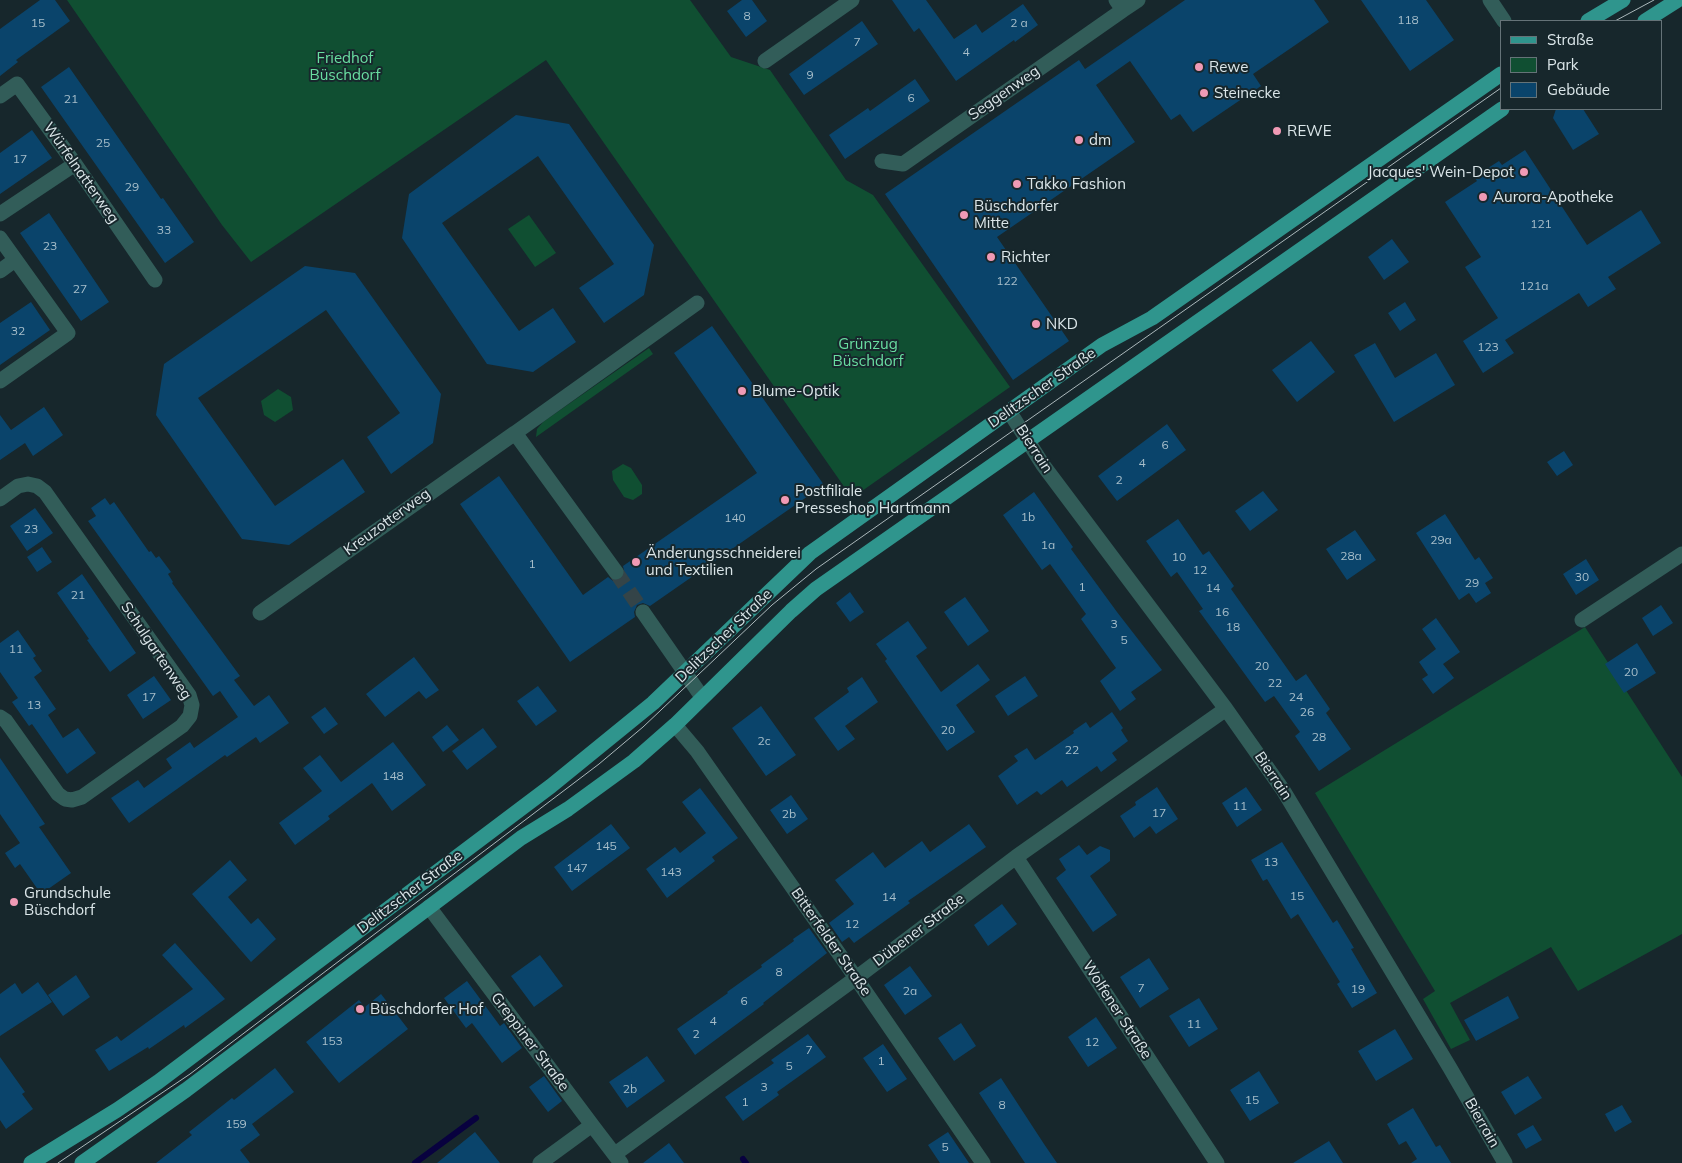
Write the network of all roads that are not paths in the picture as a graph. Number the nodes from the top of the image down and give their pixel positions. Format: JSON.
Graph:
{"nodes":[{"id":1,"x":852,"y":0,"type":"edge"},
{"id":2,"x":1138,"y":0,"type":"edge"},
{"id":3,"x":1490,"y":0,"type":"edge"},
{"id":4,"x":1623,"y":0,"type":"edge"},
{"id":5,"x":1678,"y":0,"type":"edge"},
{"id":6,"x":1120,"y":5,"type":"edge"},
{"id":7,"x":1503,"y":20,"type":"edge"},
{"id":8,"x":1590,"y":20,"type":"edge"},
{"id":9,"x":1647,"y":20,"type":"edge"},
{"id":10,"x":765,"y":61,"type":"dead end"},
{"id":11,"x":1500,"y":75,"type":"edge"},
{"id":12,"x":0,"y":96,"type":"edge"},
{"id":13,"x":1501,"y":110,"type":"edge"},
{"id":14,"x":882,"y":161,"type":"dead end"},
{"id":15,"x":75,"y":164,"type":"junction"},
{"id":16,"x":0,"y":214,"type":"edge"},
{"id":17,"x":0,"y":238,"type":"edge"},
{"id":18,"x":16,"y":260,"type":"junction"},
{"id":19,"x":0,"y":271,"type":"edge"},
{"id":20,"x":155,"y":280,"type":"dead end"},
{"id":21,"x":697,"y":303,"type":"dead end"},
{"id":22,"x":0,"y":381,"type":"edge"},
{"id":23,"x":1009,"y":411,"type":"junction"},
{"id":24,"x":515,"y":433,"type":"junction"},
{"id":25,"x":1028,"y":441,"type":"junction"},
{"id":26,"x":0,"y":499,"type":"edge"},
{"id":27,"x":1682,"y":555,"type":"edge"},
{"id":28,"x":616,"y":572,"type":"tunnel mouth"},
{"id":29,"x":643,"y":612,"type":"tunnel mouth"},
{"id":30,"x":260,"y":613,"type":"dead end"},
{"id":31,"x":1582,"y":620,"type":"dead end"},
{"id":32,"x":686,"y":673,"type":"junction"},
{"id":33,"x":702,"y":697,"type":"junction"},
{"id":34,"x":1226,"y":709,"type":"junction"},
{"id":35,"x":0,"y":717,"type":"edge"},
{"id":36,"x":675,"y":725,"type":"junction"},
{"id":37,"x":1016,"y":857,"type":"junction"},
{"id":38,"x":429,"y":906,"type":"junction"},
{"id":39,"x":856,"y":978,"type":"junction"},
{"id":40,"x":592,"y":1125,"type":"junction"},
{"id":41,"x":618,"y":1159,"type":"edge"},
{"id":42,"x":32,"y":1163,"type":"edge"},
{"id":43,"x":82,"y":1163,"type":"edge"},
{"id":44,"x":540,"y":1163,"type":"edge"},
{"id":45,"x":983,"y":1163,"type":"edge"},
{"id":46,"x":1217,"y":1163,"type":"edge"},
{"id":47,"x":1505,"y":1163,"type":"edge"}],
"edges":[{"from":1,"to":10,"type":"street"},
{"from":2,"to":6,"type":"street","name":"Seggenweg"},
{"from":3,"to":7,"type":"street"},
{"from":4,"to":8,"type":"main road"},
{"from":5,"to":9,"type":"main road"},
{"from":6,"to":14,"type":"street","name":"Seggenweg"},
{"from":11,"to":23,"type":"main road","name":"Delitzscher Straße"},
{"from":12,"to":15,"type":"street","name":"Würfelnatterweg"},
{"from":13,"to":25,"type":"main road","name":"Delitzscher Straße"},
{"from":15,"to":16,"type":"street"},
{"from":15,"to":20,"type":"street","name":"Würfelnatterweg"},
{"from":17,"to":18,"type":"street"},
{"from":18,"to":19,"type":"street"},
{"from":18,"to":22,"type":"street"},
{"from":21,"to":24,"type":"street","name":"Kreuzotterweg"},
{"from":23,"to":25,"type":"street","name":"Bierrain"},
{"from":23,"to":32,"type":"main road","name":"Delitzscher Straße"},
{"from":24,"to":28,"type":"street"},
{"from":24,"to":30,"type":"street","name":"Kreuzotterweg"},
{"from":25,"to":33,"type":"main road","name":"Delitzscher Straße"},
{"from":25,"to":34,"type":"street","name":"Bierrain"},
{"from":26,"to":35,"type":"street","name":"Schulgartenweg"},
{"from":27,"to":31,"type":"street"},
{"from":29,"to":32,"type":"street"},
{"from":32,"to":33,"type":"street"},
{"from":32,"to":42,"type":"main road","name":"Delitzscher Straße"},
{"from":33,"to":36,"type":"main road","name":"Delitzscher Straße"},
{"from":34,"to":37,"type":"street","name":"Dübener Straße"},
{"from":34,"to":47,"type":"street","name":"Bierrain"},
{"from":36,"to":38,"type":"main road","name":"Delitzscher Straße"},
{"from":36,"to":39,"type":"street","name":"Bitterfelder Straße"},
{"from":37,"to":39,"type":"street","name":"Dübener Straße"},
{"from":37,"to":46,"type":"street","name":"Wolfener Straße"},
{"from":38,"to":40,"type":"street","name":"Greppiner Straße"},
{"from":38,"to":43,"type":"main road","name":"Delitzscher Straße"},
{"from":39,"to":41,"type":"street","name":"Dübener Straße"},
{"from":39,"to":45,"type":"street","name":"Bitterfelder Straße"},
{"from":40,"to":41,"type":"street","name":"Greppiner Straße"},
{"from":40,"to":44,"type":"street"}]}
